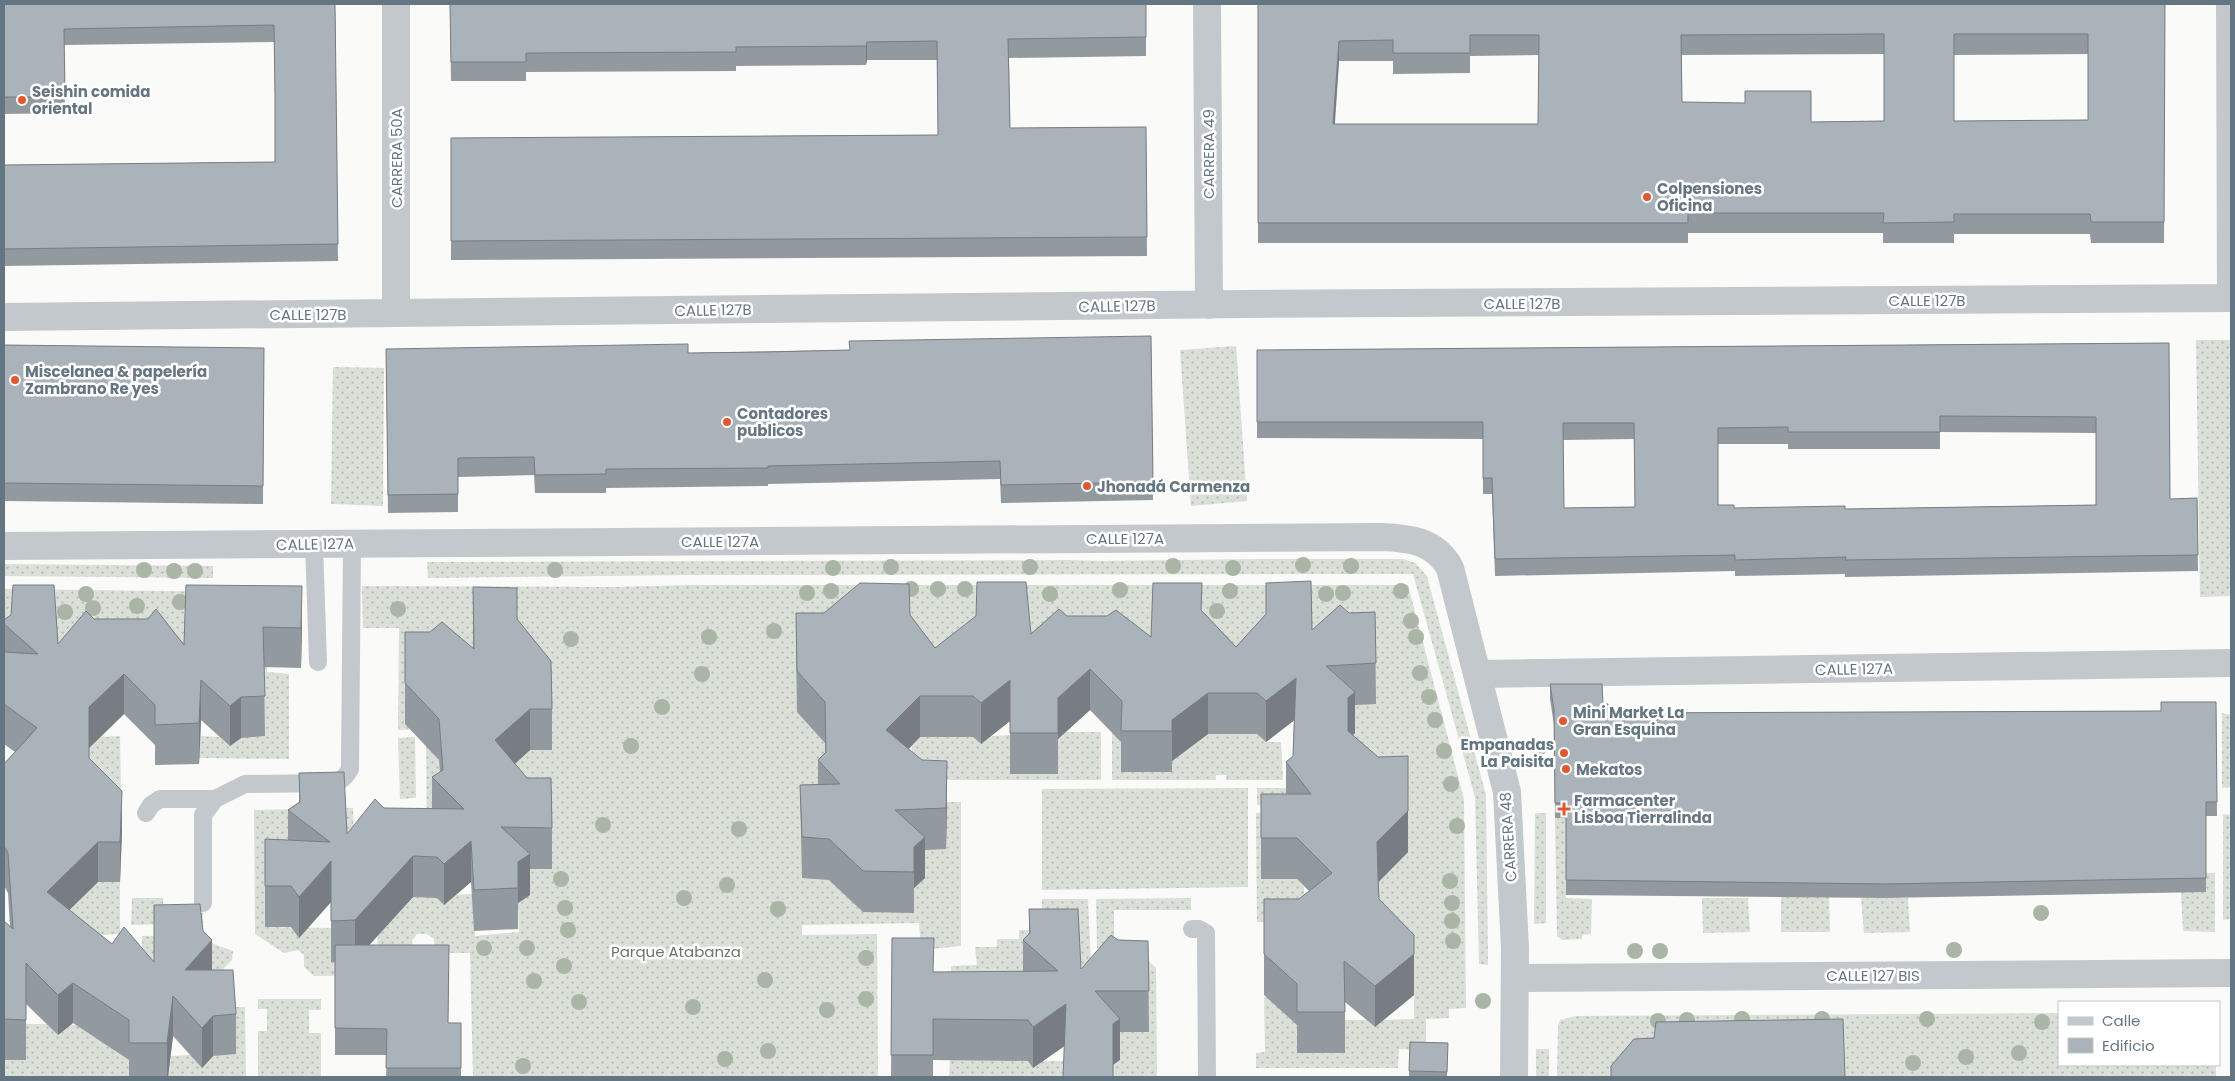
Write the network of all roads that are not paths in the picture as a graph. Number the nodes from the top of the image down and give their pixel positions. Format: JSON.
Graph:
{"nodes":[{"id":1,"x":396,"y":4,"type":"edge"},
{"id":2,"x":1207,"y":4,"type":"edge"},
{"id":3,"x":2230,"y":4,"type":"edge"},
{"id":4,"x":2231,"y":298,"type":"edge"},
{"id":5,"x":1209,"y":305,"type":"junction"},
{"id":6,"x":396,"y":313,"type":"junction"},
{"id":7,"x":4,"y":317,"type":"edge"},
{"id":8,"x":314,"y":544,"type":"junction"},
{"id":9,"x":352,"y":544,"type":"junction"},
{"id":10,"x":4,"y":546,"type":"edge"},
{"id":11,"x":1434,"y":549,"type":"joint"},
{"id":12,"x":318,"y":662,"type":"dead end"},
{"id":13,"x":2231,"y":663,"type":"edge"},
{"id":14,"x":1477,"y":674,"type":"junction"},
{"id":15,"x":214,"y":799,"type":"junction"},
{"id":16,"x":146,"y":813,"type":"dead end"},
{"id":17,"x":203,"y":903,"type":"dead end"},
{"id":18,"x":1192,"y":929,"type":"dead end"},
{"id":19,"x":2231,"y":974,"type":"edge"},
{"id":20,"x":1515,"y":978,"type":"junction"},
{"id":21,"x":1207,"y":1077,"type":"edge"},
{"id":22,"x":1514,"y":1077,"type":"edge"}],
"edges":[{"from":1,"to":6,"type":"street","name":"CARRERA 50A"},
{"from":2,"to":5,"type":"street","name":"CARRERA 49"},
{"from":3,"to":4,"type":"street"},
{"from":4,"to":5,"type":"street","name":"CALLE 127B"},
{"from":5,"to":6,"type":"street","name":"CALLE 127B"},
{"from":6,"to":7,"type":"street","name":"CALLE 127B"},
{"from":8,"to":9,"type":"street","name":"CALLE 127A"},
{"from":8,"to":10,"type":"street","name":"CALLE 127A"},
{"from":8,"to":12,"type":"lane"},
{"from":9,"to":11,"type":"street","name":"CALLE 127A"},
{"from":9,"to":15,"type":"lane"},
{"from":11,"to":14,"type":"street","name":"CARRERA 48"},
{"from":13,"to":14,"type":"street","name":"CALLE 127A"},
{"from":14,"to":20,"type":"street","name":"CARRERA 48"},
{"from":15,"to":16,"type":"lane"},
{"from":15,"to":17,"type":"lane"},
{"from":18,"to":21,"type":"lane"},
{"from":19,"to":20,"type":"street","name":"CALLE 127 BIS"},
{"from":20,"to":22,"type":"street","name":"CARRERA 48"}]}
